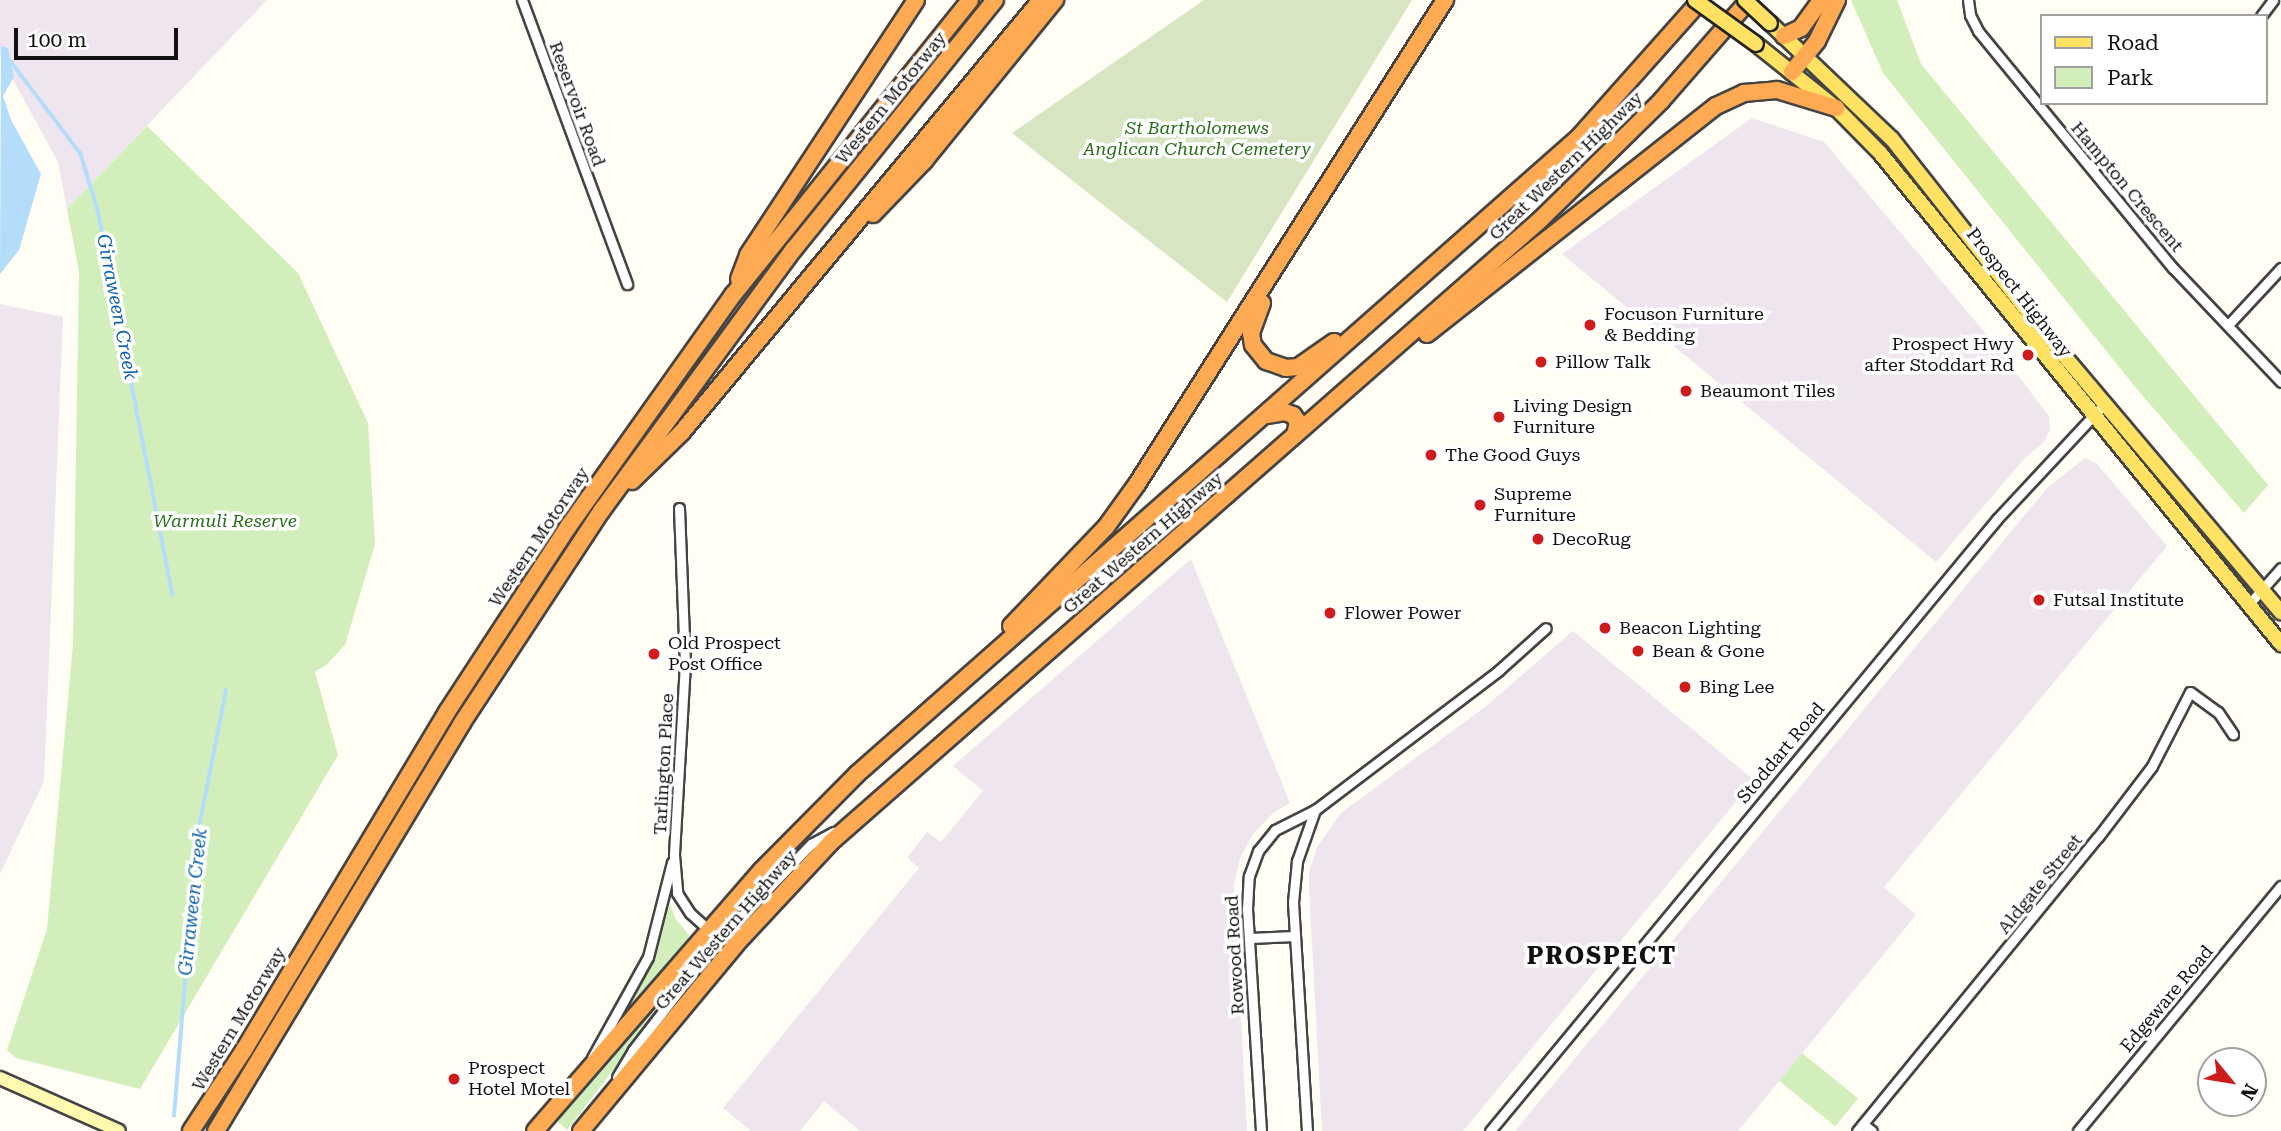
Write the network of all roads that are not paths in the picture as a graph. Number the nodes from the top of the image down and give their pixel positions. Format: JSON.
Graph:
{"nodes":[{"id":1,"x":522,"y":0,"type":"edge"},
{"id":2,"x":916,"y":0,"type":"edge"},
{"id":3,"x":970,"y":0,"type":"edge"},
{"id":4,"x":995,"y":0,"type":"edge"},
{"id":5,"x":1041,"y":0,"type":"edge"},
{"id":6,"x":1055,"y":0,"type":"edge"},
{"id":7,"x":1445,"y":0,"type":"edge"},
{"id":8,"x":1454,"y":0,"type":"edge"},
{"id":9,"x":1695,"y":0,"type":"edge"},
{"id":10,"x":1701,"y":0,"type":"edge"},
{"id":11,"x":1747,"y":0,"type":"edge"},
{"id":12,"x":1821,"y":0,"type":"edge"},
{"id":13,"x":1837,"y":0,"type":"edge"},
{"id":14,"x":1968,"y":0,"type":"edge"},
{"id":15,"x":1784,"y":36,"type":"junction"},
{"id":16,"x":1806,"y":56,"type":"junction"},
{"id":17,"x":1792,"y":72,"type":"junction"},
{"id":18,"x":1836,"y":108,"type":"junction"},
{"id":19,"x":823,"y":261,"type":"junction"},
{"id":20,"x":2281,"y":268,"type":"edge"},
{"id":21,"x":1419,"y":279,"type":"junction"},
{"id":22,"x":626,"y":284,"type":"dead end"},
{"id":23,"x":733,"y":295,"type":"junction"},
{"id":24,"x":2228,"y":325,"type":"junction"},
{"id":25,"x":2281,"y":382,"type":"edge"},
{"id":26,"x":1353,"y":385,"type":"junction"},
{"id":27,"x":2105,"y":403,"type":"junction"},
{"id":28,"x":1265,"y":416,"type":"junction"},
{"id":29,"x":2092,"y":416,"type":"junction"},
{"id":30,"x":1295,"y":435,"type":"junction"},
{"id":31,"x":679,"y":508,"type":"dead end"},
{"id":32,"x":602,"y":510,"type":"junction"},
{"id":33,"x":2281,"y":568,"type":"edge"},
{"id":34,"x":2262,"y":590,"type":"junction"},
{"id":35,"x":2249,"y":604,"type":"junction"},
{"id":36,"x":2281,"y":612,"type":"edge"},
{"id":37,"x":1546,"y":628,"type":"dead end"},
{"id":38,"x":2281,"y":645,"type":"edge"},
{"id":39,"x":942,"y":699,"type":"junction"},
{"id":40,"x":2233,"y":734,"type":"dead end"},
{"id":41,"x":1315,"y":810,"type":"junction"},
{"id":42,"x":854,"y":821,"type":"junction"},
{"id":43,"x":674,"y":855,"type":"junction"},
{"id":44,"x":2281,"y":886,"type":"edge"},
{"id":45,"x":709,"y":930,"type":"junction"},
{"id":46,"x":1294,"y":936,"type":"junction"},
{"id":47,"x":1250,"y":939,"type":"junction"},
{"id":48,"x":582,"y":1074,"type":"junction"},
{"id":49,"x":0,"y":1078,"type":"edge"},
{"id":50,"x":597,"y":1112,"type":"junction"},
{"id":51,"x":1860,"y":1127,"type":"edge"},
{"id":52,"x":119,"y":1131,"type":"edge"},
{"id":53,"x":191,"y":1131,"type":"edge"},
{"id":54,"x":216,"y":1131,"type":"edge"},
{"id":55,"x":535,"y":1131,"type":"edge"},
{"id":56,"x":581,"y":1131,"type":"edge"},
{"id":57,"x":1261,"y":1131,"type":"edge"},
{"id":58,"x":1307,"y":1131,"type":"edge"},
{"id":59,"x":1490,"y":1131,"type":"edge"},
{"id":60,"x":1872,"y":1131,"type":"edge"},
{"id":61,"x":2078,"y":1131,"type":"edge"}],
"edges":[{"from":1,"to":22,"type":"street","name":"Reservoir Road"},
{"from":2,"to":23,"type":"highway"},
{"from":3,"to":23,"type":"highway","name":"Western Motorway"},
{"from":4,"to":32,"type":"highway","name":"Western Motorway"},
{"from":5,"to":19,"type":"highway"},
{"from":6,"to":19,"type":"highway"},
{"from":7,"to":39,"type":"highway"},
{"from":8,"to":21,"type":"highway"},
{"from":9,"to":17,"type":"main road","name":"Prospect Highway","bridge":true},
{"from":10,"to":21,"type":"highway","name":"Great Western Highway"},
{"from":11,"to":15,"type":"main road","name":"Prospect Highway","bridge":true},
{"from":11,"to":26,"type":"highway","name":"Great Western Highway"},
{"from":12,"to":15,"type":"highway"},
{"from":13,"to":16,"type":"highway"},
{"from":14,"to":24,"type":"street","name":"Hampton Crescent"},
{"from":15,"to":16,"type":"main road","name":"Prospect Highway"},
{"from":16,"to":17,"type":"highway"},
{"from":16,"to":27,"type":"main road","name":"Prospect Highway"},
{"from":17,"to":18,"type":"main road","name":"Prospect Highway"},
{"from":18,"to":26,"type":"highway"},
{"from":18,"to":29,"type":"main road","name":"Prospect Highway"},
{"from":19,"to":32,"type":"highway"},
{"from":20,"to":24,"type":"street"},
{"from":21,"to":28,"type":"highway","name":"Great Western Highway"},
{"from":23,"to":53,"type":"highway","name":"Western Motorway"},
{"from":24,"to":25,"type":"street","name":"Hampton Crescent"},
{"from":26,"to":30,"type":"highway","name":"Great Western Highway"},
{"from":27,"to":29,"type":"street","name":"Stoddart Road"},
{"from":27,"to":34,"type":"main road","name":"Prospect Highway"},
{"from":28,"to":30,"type":"highway"},
{"from":28,"to":39,"type":"highway","name":"Great Western Highway"},
{"from":29,"to":35,"type":"main road","name":"Prospect Highway"},
{"from":29,"to":59,"type":"street","name":"Stoddart Road"},
{"from":30,"to":42,"type":"highway","name":"Great Western Highway"},
{"from":31,"to":43,"type":"street","name":"Tarlington Place"},
{"from":32,"to":54,"type":"highway","name":"Western Motorway"},
{"from":33,"to":34,"type":"street"},
{"from":34,"to":35,"type":"street"},
{"from":34,"to":36,"type":"main road","name":"Prospect Highway"},
{"from":35,"to":38,"type":"main road","name":"Prospect Highway"},
{"from":37,"to":41,"type":"street","name":"Rowood Road"},
{"from":39,"to":45,"type":"highway","name":"Great Western Highway"},
{"from":40,"to":51,"type":"street","name":"Aldgate Street"},
{"from":41,"to":46,"type":"street"},
{"from":41,"to":47,"type":"street","name":"Rowood Road"},
{"from":42,"to":45,"type":"street"},
{"from":42,"to":50,"type":"highway","name":"Great Western Highway"},
{"from":43,"to":45,"type":"street","name":"Tarlington Place"},
{"from":43,"to":48,"type":"street","name":"Tarlington Place"},
{"from":44,"to":61,"type":"street","name":"Edgeware Road"},
{"from":45,"to":48,"type":"highway","name":"Great Western Highway"},
{"from":45,"to":50,"type":"street"},
{"from":46,"to":47,"type":"street"},
{"from":46,"to":58,"type":"street"},
{"from":47,"to":57,"type":"street","name":"Rowood Road"},
{"from":48,"to":55,"type":"highway","name":"Great Western Highway"},
{"from":49,"to":52,"type":"street"},
{"from":50,"to":56,"type":"highway","name":"Great Western Highway"},
{"from":51,"to":60,"type":"street"}]}
